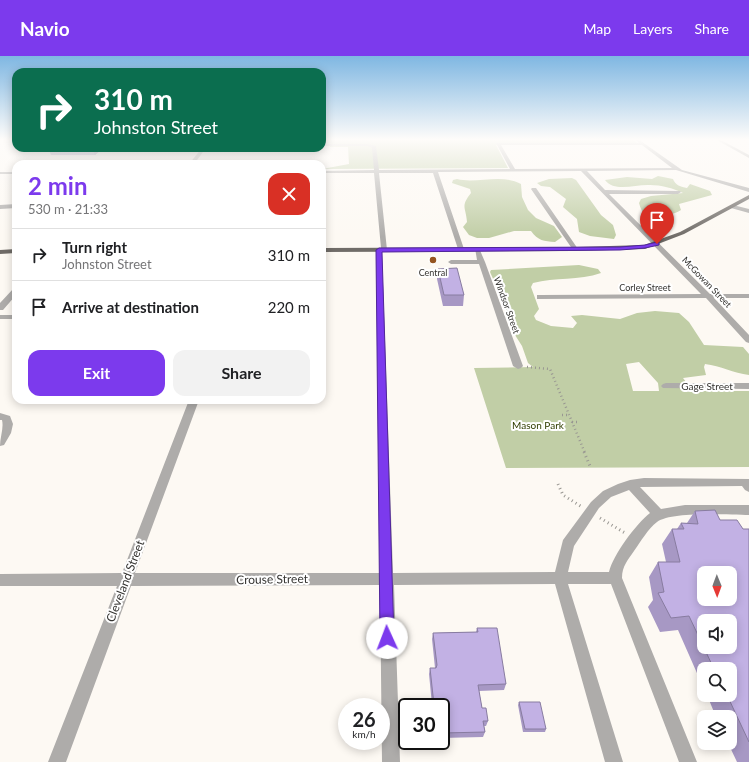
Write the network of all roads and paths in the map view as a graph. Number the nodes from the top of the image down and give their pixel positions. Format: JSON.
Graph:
{"nodes":[{"id":1,"x":376,"y":171,"type":"edge"},
{"id":2,"x":435,"y":171,"type":"edge"},
{"id":3,"x":585,"y":172,"type":"edge"},
{"id":4,"x":680,"y":172,"type":"edge"},
{"id":5,"x":0,"y":173,"type":"edge"},
{"id":6,"x":12,"y":173,"type":"edge"},
{"id":7,"x":534,"y":189,"type":"dead end"},
{"id":8,"x":749,"y":190,"type":"edge"},
{"id":9,"x":605,"y":192,"type":"junction"},
{"id":10,"x":678,"y":192,"type":"dead end"},
{"id":11,"x":749,"y":197,"type":"edge"},
{"id":12,"x":0,"y":206,"type":"edge"},
{"id":13,"x":12,"y":206,"type":"edge"},
{"id":14,"x":733,"y":206,"type":"junction"},
{"id":15,"x":749,"y":211,"type":"edge"},
{"id":16,"x":657,"y":244,"type":"junction"},
{"id":17,"x":461,"y":249,"type":"junction"},
{"id":18,"x":477,"y":249,"type":"junction"},
{"id":19,"x":575,"y":249,"type":"junction"},
{"id":20,"x":326,"y":250,"type":"edge"},
{"id":21,"x":382,"y":250,"type":"junction"},
{"id":22,"x":12,"y":251,"type":"edge"},
{"id":23,"x":0,"y":252,"type":"edge"},
{"id":24,"x":451,"y":262,"type":"dead end"},
{"id":25,"x":482,"y":262,"type":"junction"},
{"id":26,"x":12,"y":294,"type":"edge"},
{"id":27,"x":0,"y":296,"type":"edge"},
{"id":28,"x":12,"y":296,"type":"edge"},
{"id":29,"x":708,"y":296,"type":"junction"},
{"id":30,"x":749,"y":296,"type":"edge"},
{"id":31,"x":540,"y":298,"type":"dead end"},
{"id":32,"x":0,"y":308,"type":"edge"},
{"id":33,"x":0,"y":317,"type":"edge"},
{"id":34,"x":12,"y":317,"type":"edge"},
{"id":35,"x":749,"y":340,"type":"edge"},
{"id":36,"x":518,"y":366,"type":"joint"},
{"id":37,"x":666,"y":386,"type":"dead end"},
{"id":38,"x":749,"y":386,"type":"edge"},
{"id":39,"x":192,"y":404,"type":"edge"},
{"id":40,"x":562,"y":415,"type":"dead end"},
{"id":41,"x":569,"y":415,"type":"junction"},
{"id":42,"x":0,"y":416,"type":"edge"},
{"id":43,"x":572,"y":422,"type":"junction"},
{"id":44,"x":580,"y":422,"type":"dead end"},
{"id":45,"x":0,"y":442,"type":"edge"},
{"id":46,"x":590,"y":466,"type":"dead end"},
{"id":47,"x":558,"y":484,"type":"dead end"},
{"id":48,"x":630,"y":484,"type":"junction"},
{"id":49,"x":749,"y":487,"type":"edge"},
{"id":50,"x":563,"y":495,"type":"dead end"},
{"id":51,"x":749,"y":510,"type":"edge"},
{"id":52,"x":659,"y":515,"type":"junction"},
{"id":53,"x":385,"y":578,"type":"junction"},
{"id":54,"x":615,"y":578,"type":"junction"},
{"id":55,"x":560,"y":579,"type":"junction"},
{"id":56,"x":0,"y":580,"type":"edge"},
{"id":57,"x":125,"y":581,"type":"junction"},
{"id":58,"x":57,"y":762,"type":"edge"},
{"id":59,"x":391,"y":762,"type":"edge"},
{"id":60,"x":614,"y":762,"type":"edge"},
{"id":61,"x":688,"y":762,"type":"edge"}],
"edges":[{"from":1,"to":21,"type":"street"},
{"from":2,"to":17,"type":"street"},
{"from":3,"to":9,"type":"street","name":"McGowan Street"},
{"from":4,"to":8,"type":"street"},
{"from":5,"to":6,"type":"street"},
{"from":7,"to":19,"type":"street"},
{"from":9,"to":10,"type":"street"},
{"from":9,"to":16,"type":"street","name":"McGowan Street"},
{"from":11,"to":14,"type":"main road"},
{"from":12,"to":13,"type":"street"},
{"from":14,"to":15,"type":"street"},
{"from":14,"to":16,"type":"main road"},
{"from":16,"to":19,"type":"main road"},
{"from":16,"to":29,"type":"street","name":"McGowan Street"},
{"from":17,"to":18,"type":"main road"},
{"from":17,"to":21,"type":"main road"},
{"from":18,"to":19,"type":"main road"},
{"from":18,"to":25,"type":"street","name":"Windsor Street"},
{"from":20,"to":21,"type":"main road"},
{"from":21,"to":53,"type":"street"},
{"from":22,"to":23,"type":"main road"},
{"from":24,"to":25,"type":"street"},
{"from":25,"to":36,"type":"street","name":"Windsor Street"},
{"from":26,"to":27,"type":"street"},
{"from":28,"to":32,"type":"street"},
{"from":29,"to":30,"type":"street","name":"Corley Street"},
{"from":29,"to":31,"type":"street","name":"Corley Street"},
{"from":29,"to":35,"type":"street","name":"McGowan Street"},
{"from":33,"to":34,"type":"street"},
{"from":36,"to":41,"type":"path"},
{"from":37,"to":38,"type":"street","name":"Gage Street"},
{"from":39,"to":57,"type":"street","name":"Cleveland Street"},
{"from":40,"to":41,"type":"path"},
{"from":41,"to":43,"type":"path"},
{"from":42,"to":45,"type":"street"},
{"from":43,"to":44,"type":"path"},
{"from":43,"to":46,"type":"path"},
{"from":47,"to":50,"type":"path"},
{"from":48,"to":49,"type":"street"},
{"from":48,"to":52,"type":"street"},
{"from":48,"to":55,"type":"street"},
{"from":51,"to":52,"type":"street"},
{"from":52,"to":54,"type":"street"},
{"from":53,"to":55,"type":"street","name":"Crouse Street"},
{"from":53,"to":57,"type":"street","name":"Crouse Street"},
{"from":53,"to":59,"type":"street"},
{"from":54,"to":55,"type":"street","name":"Crouse Street"},
{"from":54,"to":61,"type":"street"},
{"from":55,"to":60,"type":"street"},
{"from":56,"to":57,"type":"street","name":"Crouse Street"},
{"from":57,"to":58,"type":"street","name":"Cleveland Street"}]}
